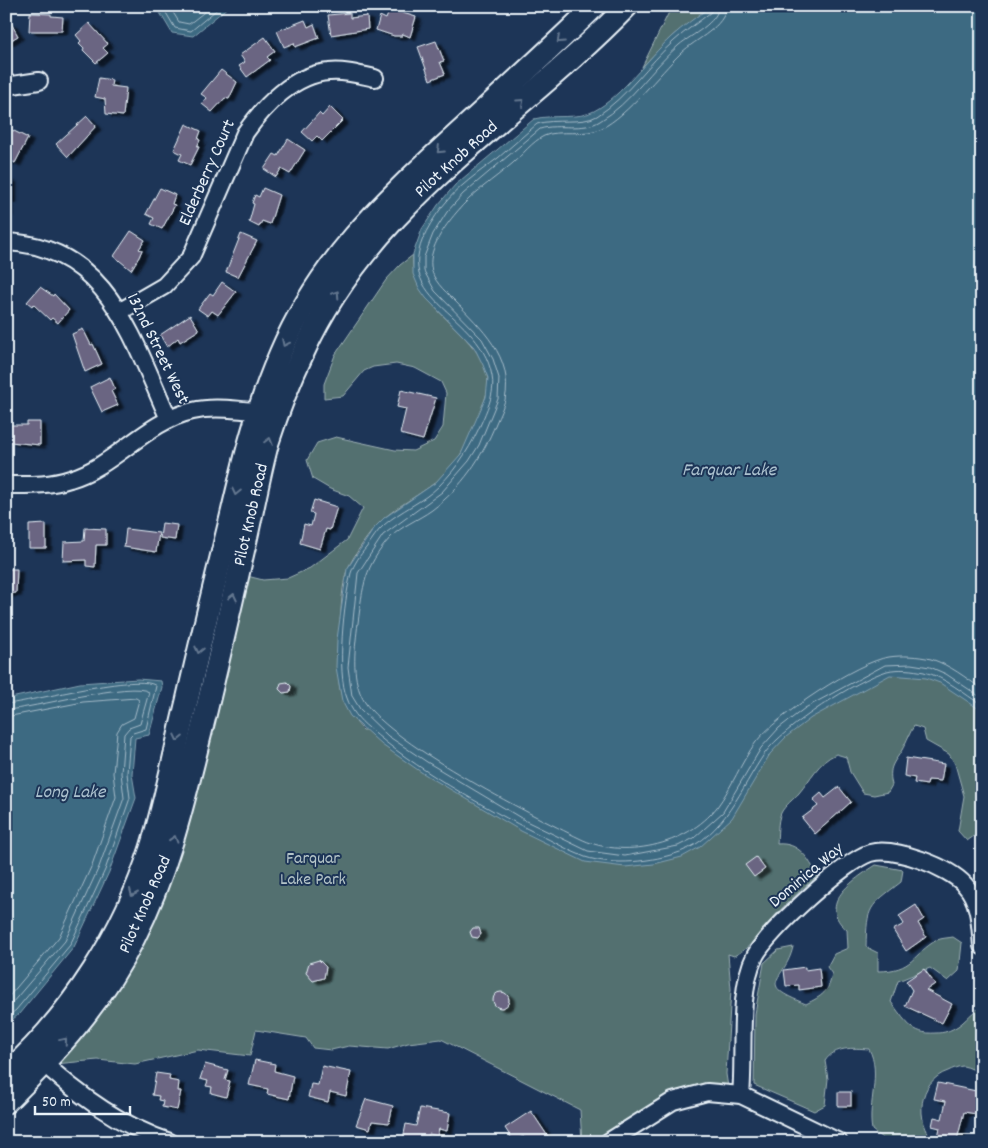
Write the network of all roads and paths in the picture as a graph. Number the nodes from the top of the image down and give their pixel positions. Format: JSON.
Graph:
{"nodes":[{"id":1,"x":595,"y":6,"type":"edge"},
{"id":2,"x":627,"y":6,"type":"edge"},
{"id":3,"x":375,"y":78,"type":"dead end"},
{"id":4,"x":39,"y":81,"type":"dead end"},
{"id":5,"x":6,"y":86,"type":"edge"},
{"id":6,"x":6,"y":242,"type":"edge"},
{"id":7,"x":119,"y":312,"type":"junction"},
{"id":8,"x":257,"y":411,"type":"junction"},
{"id":9,"x":278,"y":412,"type":"junction"},
{"id":10,"x":169,"y":420,"type":"junction"},
{"id":11,"x":6,"y":485,"type":"edge"},
{"id":12,"x":982,"y":946,"type":"edge"},
{"id":13,"x":37,"y":1058,"type":"junction"},
{"id":14,"x":6,"y":1074,"type":"edge"},
{"id":15,"x":741,"y":1095,"type":"junction"},
{"id":16,"x":6,"y":1102,"type":"edge"},
{"id":17,"x":170,"y":1142,"type":"edge"},
{"id":18,"x":608,"y":1142,"type":"edge"},
{"id":19,"x":839,"y":1142,"type":"edge"}],
"edges":[{"from":1,"to":8,"type":"main road","name":"Pilot Knob Road","one_way":true},
{"from":9,"to":2,"type":"main road","name":"Pilot Knob Road","one_way":true},
{"from":3,"to":7,"type":"street","name":"Elderberry Court"},
{"from":4,"to":5,"type":"street"},
{"from":6,"to":7,"type":"street","name":"132nd Street West"},
{"from":7,"to":10,"type":"street","name":"132nd Street West"},
{"from":8,"to":9,"type":"main road"},
{"from":8,"to":10,"type":"street"},
{"from":8,"to":13,"type":"main road","name":"Pilot Knob Road","one_way":true},
{"from":13,"to":9,"type":"main road","name":"Pilot Knob Road","one_way":true},
{"from":10,"to":11,"type":"street","name":"132nd Street West"},
{"from":12,"to":15,"type":"street","name":"Dominica Way"},
{"from":13,"to":14,"type":"main road","name":"Pilot Knob Road"},
{"from":13,"to":16,"type":"main road","name":"Pilot Knob Road"},
{"from":13,"to":17,"type":"street"},
{"from":15,"to":18,"type":"street"},
{"from":15,"to":19,"type":"street"}]}
